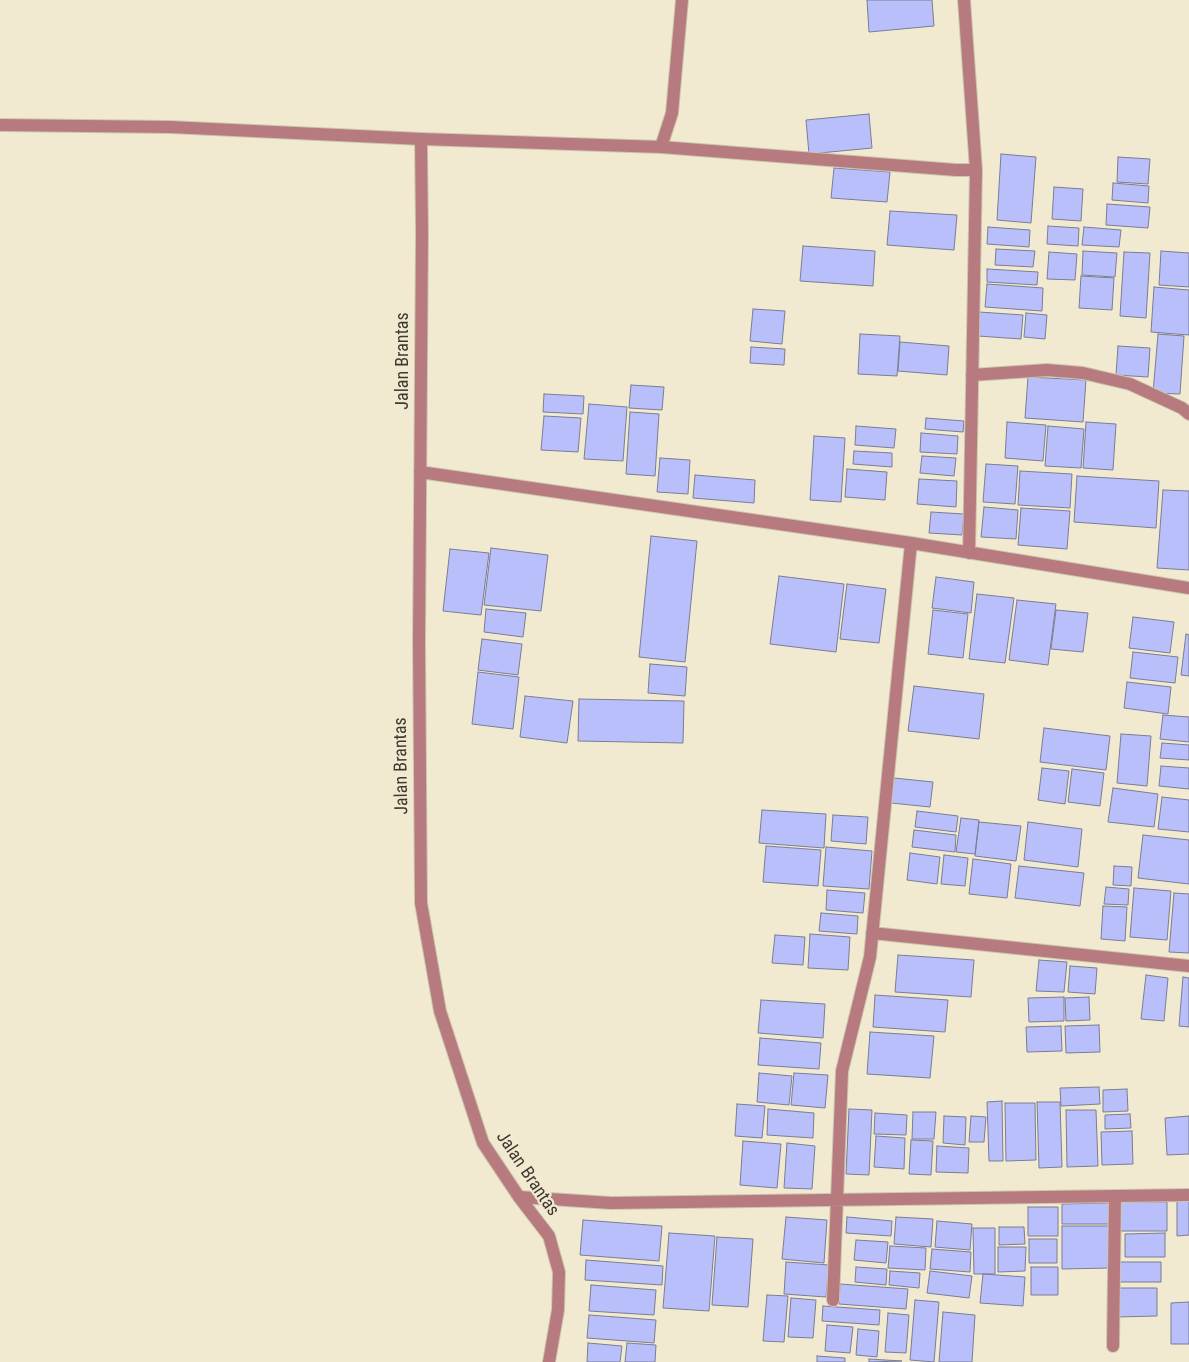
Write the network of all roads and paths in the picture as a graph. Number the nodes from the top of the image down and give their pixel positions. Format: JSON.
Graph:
{"nodes":[{"id":1,"x":682,"y":0,"type":"edge"},
{"id":2,"x":964,"y":0,"type":"edge"},
{"id":3,"x":0,"y":125,"type":"edge"},
{"id":4,"x":421,"y":139,"type":"junction"},
{"id":5,"x":661,"y":147,"type":"junction"},
{"id":6,"x":976,"y":170,"type":"junction"},
{"id":7,"x":972,"y":375,"type":"junction"},
{"id":8,"x":1189,"y":414,"type":"edge"},
{"id":9,"x":420,"y":472,"type":"junction"},
{"id":10,"x":911,"y":543,"type":"junction"},
{"id":11,"x":969,"y":553,"type":"junction"},
{"id":12,"x":1189,"y":588,"type":"edge"},
{"id":13,"x":872,"y":933,"type":"junction"},
{"id":14,"x":1189,"y":966,"type":"edge"},
{"id":15,"x":1189,"y":1195,"type":"edge"},
{"id":16,"x":520,"y":1197,"type":"junction"},
{"id":17,"x":1115,"y":1197,"type":"junction"},
{"id":18,"x":836,"y":1199,"type":"junction"},
{"id":19,"x":833,"y":1300,"type":"dead end"},
{"id":20,"x":1113,"y":1346,"type":"dead end"},
{"id":21,"x":549,"y":1362,"type":"edge"}],
"edges":[{"from":1,"to":5,"type":"street"},
{"from":2,"to":6,"type":"street"},
{"from":3,"to":4,"type":"street"},
{"from":4,"to":5,"type":"street"},
{"from":4,"to":9,"type":"street","name":"Jalan Brantas"},
{"from":5,"to":6,"type":"street"},
{"from":6,"to":7,"type":"street"},
{"from":7,"to":8,"type":"street"},
{"from":7,"to":11,"type":"street"},
{"from":9,"to":10,"type":"street"},
{"from":9,"to":16,"type":"street","name":"Jalan Brantas"},
{"from":10,"to":11,"type":"street"},
{"from":10,"to":13,"type":"street"},
{"from":11,"to":12,"type":"street"},
{"from":13,"to":14,"type":"street"},
{"from":13,"to":18,"type":"street"},
{"from":15,"to":17,"type":"street"},
{"from":16,"to":18,"type":"street"},
{"from":16,"to":21,"type":"street","name":"Jalan Brantas"},
{"from":17,"to":18,"type":"street"},
{"from":17,"to":20,"type":"street"},
{"from":18,"to":19,"type":"street"}]}
